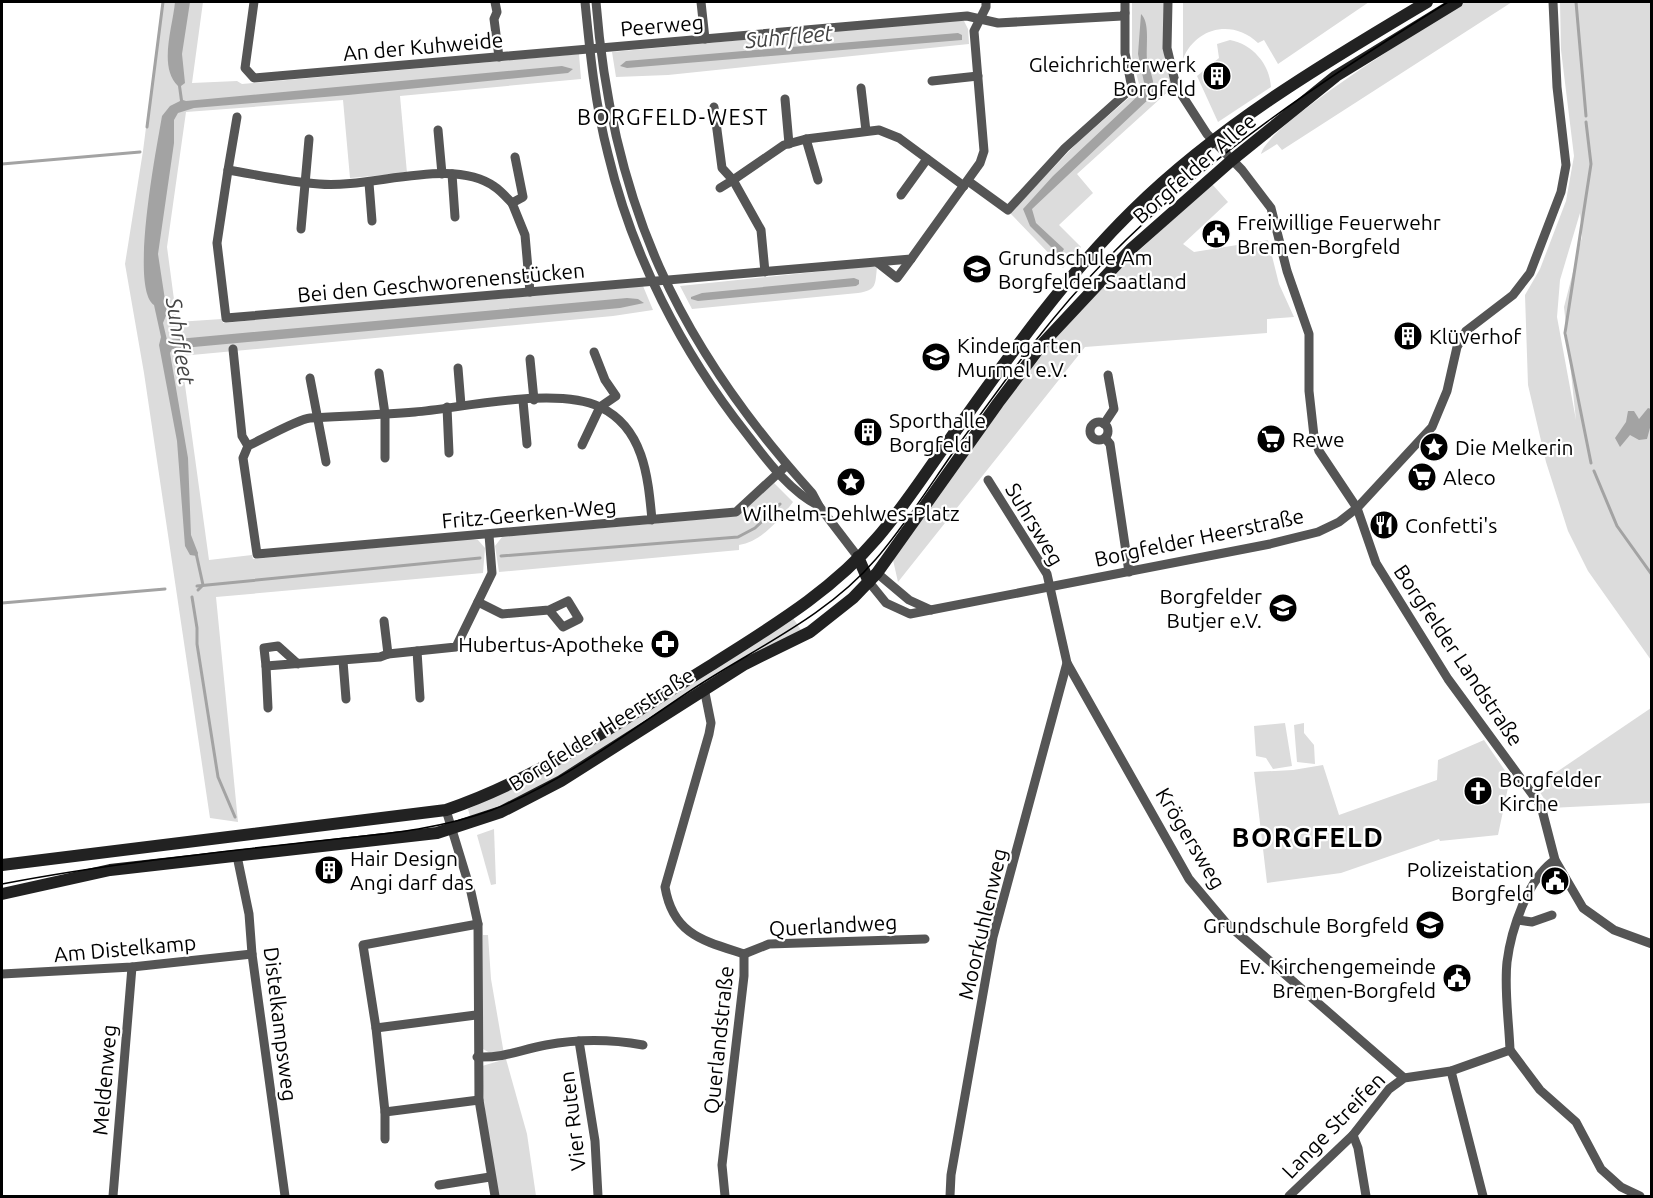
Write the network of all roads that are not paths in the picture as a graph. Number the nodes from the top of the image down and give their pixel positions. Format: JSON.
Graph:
{"nodes":[{"id":1,"x":254,"y":2,"type":"edge"},
{"id":2,"x":495,"y":2,"type":"edge"},
{"id":3,"x":585,"y":2,"type":"edge"},
{"id":4,"x":596,"y":2,"type":"edge"},
{"id":5,"x":701,"y":2,"type":"edge"},
{"id":6,"x":986,"y":2,"type":"edge"},
{"id":7,"x":1125,"y":2,"type":"edge"},
{"id":8,"x":1168,"y":2,"type":"edge"},
{"id":9,"x":1428,"y":2,"type":"edge"},
{"id":10,"x":1456,"y":2,"type":"edge"},
{"id":11,"x":1553,"y":2,"type":"edge"},
{"id":12,"x":1125,"y":13,"type":"junction"},
{"id":13,"x":980,"y":19,"type":"junction"},
{"id":14,"x":705,"y":39,"type":"junction"},
{"id":15,"x":595,"y":49,"type":"junction"},
{"id":16,"x":499,"y":57,"type":"junction"},
{"id":17,"x":978,"y":76,"type":"junction"},
{"id":18,"x":932,"y":81,"type":"dead end"},
{"id":19,"x":861,"y":88,"type":"dead end"},
{"id":20,"x":785,"y":99,"type":"dead end"},
{"id":21,"x":714,"y":107,"type":"dead end"},
{"id":22,"x":237,"y":117,"type":"dead end"},
{"id":23,"x":438,"y":130,"type":"dead end"},
{"id":24,"x":866,"y":131,"type":"junction"},
{"id":25,"x":309,"y":139,"type":"dead end"},
{"id":26,"x":806,"y":139,"type":"junction"},
{"id":27,"x":1214,"y":140,"type":"junction"},
{"id":28,"x":789,"y":144,"type":"junction"},
{"id":29,"x":515,"y":157,"type":"dead end"},
{"id":30,"x":927,"y":159,"type":"junction"},
{"id":31,"x":1232,"y":160,"type":"junction"},
{"id":32,"x":228,"y":170,"type":"junction"},
{"id":33,"x":447,"y":174,"type":"junction"},
{"id":34,"x":733,"y":180,"type":"junction"},
{"id":35,"x":818,"y":180,"type":"dead end"},
{"id":36,"x":305,"y":182,"type":"junction"},
{"id":37,"x":369,"y":183,"type":"junction"},
{"id":38,"x":966,"y":183,"type":"junction"},
{"id":39,"x":720,"y":188,"type":"dead end"},
{"id":40,"x":901,"y":195,"type":"dead end"},
{"id":41,"x":512,"y":203,"type":"junction"},
{"id":42,"x":455,"y":217,"type":"dead end"},
{"id":43,"x":372,"y":221,"type":"dead end"},
{"id":44,"x":301,"y":229,"type":"dead end"},
{"id":45,"x":910,"y":259,"type":"junction"},
{"id":46,"x":878,"y":263,"type":"junction"},
{"id":47,"x":765,"y":272,"type":"junction"},
{"id":48,"x":660,"y":282,"type":"junction"},
{"id":49,"x":530,"y":292,"type":"junction"},
{"id":50,"x":233,"y":349,"type":"dead end"},
{"id":51,"x":594,"y":352,"type":"dead end"},
{"id":52,"x":530,"y":359,"type":"dead end"},
{"id":53,"x":458,"y":368,"type":"dead end"},
{"id":54,"x":379,"y":373,"type":"dead end"},
{"id":55,"x":1108,"y":375,"type":"dead end"},
{"id":56,"x":310,"y":378,"type":"dead end"},
{"id":57,"x":523,"y":400,"type":"junction"},
{"id":58,"x":534,"y":400,"type":"junction"},
{"id":59,"x":461,"y":405,"type":"junction"},
{"id":60,"x":447,"y":406,"type":"junction"},
{"id":61,"x":600,"y":407,"type":"junction"},
{"id":62,"x":385,"y":414,"type":"junction"},
{"id":63,"x":316,"y":420,"type":"junction"},
{"id":64,"x":1104,"y":424,"type":"junction"},
{"id":65,"x":1105,"y":438,"type":"junction"},
{"id":66,"x":528,"y":444,"type":"dead end"},
{"id":67,"x":582,"y":445,"type":"dead end"},
{"id":68,"x":248,"y":446,"type":"junction"},
{"id":69,"x":449,"y":453,"type":"dead end"},
{"id":70,"x":385,"y":458,"type":"dead end"},
{"id":71,"x":326,"y":462,"type":"dead end"},
{"id":72,"x":788,"y":465,"type":"junction"},
{"id":73,"x":779,"y":473,"type":"junction"},
{"id":74,"x":987,"y":480,"type":"dead end"},
{"id":75,"x":819,"y":506,"type":"junction"},
{"id":76,"x":1358,"y":508,"type":"junction"},
{"id":77,"x":652,"y":520,"type":"junction"},
{"id":78,"x":489,"y":536,"type":"junction"},
{"id":79,"x":858,"y":557,"type":"junction"},
{"id":80,"x":1129,"y":572,"type":"junction"},
{"id":81,"x":873,"y":578,"type":"junction"},
{"id":82,"x":1051,"y":588,"type":"junction"},
{"id":83,"x":478,"y":602,"type":"junction"},
{"id":84,"x":549,"y":610,"type":"dead end"},
{"id":85,"x":934,"y":610,"type":"junction"},
{"id":86,"x":384,"y":621,"type":"dead end"},
{"id":87,"x":417,"y":651,"type":"junction"},
{"id":88,"x":388,"y":654,"type":"junction"},
{"id":89,"x":343,"y":661,"type":"junction"},
{"id":90,"x":1067,"y":663,"type":"junction"},
{"id":91,"x":298,"y":664,"type":"junction"},
{"id":92,"x":266,"y":666,"type":"junction"},
{"id":93,"x":704,"y":688,"type":"junction"},
{"id":94,"x":420,"y":698,"type":"dead end"},
{"id":95,"x":346,"y":699,"type":"dead end"},
{"id":96,"x":268,"y":708,"type":"dead end"},
{"id":97,"x":446,"y":810,"type":"junction"},
{"id":98,"x":452,"y":830,"type":"junction"},
{"id":99,"x":237,"y":856,"type":"junction"},
{"id":100,"x":1555,"y":860,"type":"junction"},
{"id":101,"x":2,"y":865,"type":"edge"},
{"id":102,"x":2,"y":894,"type":"edge"},
{"id":103,"x":1552,"y":915,"type":"dead end"},
{"id":104,"x":1518,"y":920,"type":"junction"},
{"id":105,"x":478,"y":924,"type":"junction"},
{"id":106,"x":925,"y":939,"type":"dead end"},
{"id":107,"x":1652,"y":944,"type":"edge"},
{"id":108,"x":252,"y":954,"type":"junction"},
{"id":109,"x":744,"y":954,"type":"junction"},
{"id":110,"x":132,"y":967,"type":"junction"},
{"id":111,"x":2,"y":974,"type":"edge"},
{"id":112,"x":476,"y":1015,"type":"junction"},
{"id":113,"x":376,"y":1028,"type":"junction"},
{"id":114,"x":579,"y":1041,"type":"junction"},
{"id":115,"x":643,"y":1045,"type":"dead end"},
{"id":116,"x":1510,"y":1050,"type":"junction"},
{"id":117,"x":477,"y":1057,"type":"junction"},
{"id":118,"x":1451,"y":1071,"type":"junction"},
{"id":119,"x":1404,"y":1078,"type":"junction"},
{"id":120,"x":479,"y":1100,"type":"junction"},
{"id":121,"x":385,"y":1112,"type":"junction"},
{"id":122,"x":1353,"y":1135,"type":"junction"},
{"id":123,"x":385,"y":1139,"type":"dead end"},
{"id":124,"x":490,"y":1177,"type":"junction"},
{"id":125,"x":439,"y":1185,"type":"dead end"},
{"id":126,"x":113,"y":1197,"type":"edge"},
{"id":127,"x":285,"y":1197,"type":"edge"},
{"id":128,"x":495,"y":1197,"type":"edge"},
{"id":129,"x":598,"y":1197,"type":"edge"},
{"id":130,"x":725,"y":1197,"type":"edge"},
{"id":131,"x":950,"y":1197,"type":"edge"},
{"id":132,"x":1289,"y":1197,"type":"edge"},
{"id":133,"x":1366,"y":1197,"type":"edge"},
{"id":134,"x":1484,"y":1197,"type":"edge"},
{"id":135,"x":1640,"y":1197,"type":"edge"}],
"edges":[{"from":1,"to":16,"type":"street","name":"An der Kuhweide"},
{"from":2,"to":16,"type":"street"},
{"from":3,"to":15,"type":"street"},
{"from":4,"to":15,"type":"street"},
{"from":5,"to":14,"type":"street"},
{"from":6,"to":13,"type":"street"},
{"from":7,"to":12,"type":"street"},
{"from":8,"to":27,"type":"street","name":"Borgfelder Landstraße"},
{"from":9,"to":27,"type":"main road","name":"Borgfelder Allee"},
{"from":10,"to":31,"type":"main road","name":"Borgfelder Allee"},
{"from":11,"to":76,"type":"street","name":"Borgfelder Heerstraße"},
{"from":12,"to":13,"type":"street","name":"Peerweg"},
{"from":12,"to":38,"type":"street"},
{"from":13,"to":14,"type":"street","name":"Peerweg"},
{"from":13,"to":17,"type":"street"},
{"from":14,"to":15,"type":"street","name":"Peerweg"},
{"from":15,"to":16,"type":"street","name":"An der Kuhweide"},
{"from":15,"to":48,"type":"street"},
{"from":17,"to":18,"type":"street"},
{"from":17,"to":38,"type":"street"},
{"from":19,"to":24,"type":"street"},
{"from":20,"to":28,"type":"street"},
{"from":21,"to":34,"type":"street"},
{"from":22,"to":32,"type":"street"},
{"from":23,"to":33,"type":"street"},
{"from":24,"to":26,"type":"street"},
{"from":24,"to":30,"type":"street"},
{"from":25,"to":36,"type":"street"},
{"from":26,"to":28,"type":"street"},
{"from":26,"to":35,"type":"street"},
{"from":27,"to":31,"type":"street","name":"Borgfelder Landstraße"},
{"from":27,"to":79,"type":"main road","name":"Borgfelder Allee"},
{"from":28,"to":34,"type":"street"},
{"from":29,"to":41,"type":"street"},
{"from":30,"to":38,"type":"street"},
{"from":30,"to":40,"type":"street"},
{"from":31,"to":76,"type":"street","name":"Borgfelder Landstraße"},
{"from":31,"to":81,"type":"main road","name":"Borgfelder Allee"},
{"from":32,"to":36,"type":"street"},
{"from":32,"to":49,"type":"street","name":"Bei den Geschworenenstücken"},
{"from":33,"to":37,"type":"street"},
{"from":33,"to":41,"type":"street"},
{"from":33,"to":42,"type":"street"},
{"from":34,"to":39,"type":"street"},
{"from":34,"to":47,"type":"street"},
{"from":36,"to":37,"type":"street"},
{"from":36,"to":44,"type":"street"},
{"from":37,"to":43,"type":"street"},
{"from":38,"to":45,"type":"street"},
{"from":41,"to":49,"type":"street"},
{"from":45,"to":46,"type":"street","name":"Bei den Geschworenenstücken"},
{"from":45,"to":46,"type":"street"},
{"from":46,"to":47,"type":"street","name":"Bei den Geschworenenstücken"},
{"from":47,"to":48,"type":"street","name":"Bei den Geschworenenstücken"},
{"from":48,"to":49,"type":"street","name":"Bei den Geschworenenstücken"},
{"from":48,"to":72,"type":"street"},
{"from":48,"to":73,"type":"street"},
{"from":50,"to":68,"type":"street"},
{"from":51,"to":61,"type":"street"},
{"from":52,"to":58,"type":"street"},
{"from":53,"to":59,"type":"street"},
{"from":54,"to":62,"type":"street"},
{"from":55,"to":64,"type":"street"},
{"from":56,"to":63,"type":"street"},
{"from":57,"to":58,"type":"street"},
{"from":57,"to":59,"type":"street"},
{"from":57,"to":66,"type":"street"},
{"from":58,"to":61,"type":"street"},
{"from":59,"to":60,"type":"street"},
{"from":60,"to":62,"type":"street"},
{"from":60,"to":69,"type":"street"},
{"from":61,"to":67,"type":"street"},
{"from":61,"to":77,"type":"street"},
{"from":62,"to":63,"type":"street"},
{"from":62,"to":70,"type":"street"},
{"from":63,"to":68,"type":"street"},
{"from":63,"to":71,"type":"street"},
{"from":64,"to":65,"type":"street"},
{"from":64,"to":65,"type":"street"},
{"from":65,"to":80,"type":"street"},
{"from":68,"to":78,"type":"street","name":"Fritz-Geerken-Weg"},
{"from":72,"to":73,"type":"street","name":"Fritz-Geerken-Weg"},
{"from":72,"to":75,"type":"street"},
{"from":73,"to":75,"type":"street"},
{"from":73,"to":77,"type":"street","name":"Fritz-Geerken-Weg"},
{"from":74,"to":82,"type":"street","name":"Suhrsweg"},
{"from":75,"to":79,"type":"street"},
{"from":76,"to":80,"type":"street","name":"Borgfelder Heerstraße"},
{"from":76,"to":100,"type":"street","name":"Borgfelder Landstraße"},
{"from":77,"to":78,"type":"street","name":"Fritz-Geerken-Weg"},
{"from":78,"to":83,"type":"street"},
{"from":79,"to":81,"type":"main road"},
{"from":79,"to":97,"type":"main road","name":"Borgfelder Heerstraße"},
{"from":80,"to":82,"type":"street","name":"Borgfelder Heerstraße"},
{"from":81,"to":85,"type":"street"},
{"from":81,"to":85,"type":"street","name":"Borgfelder Heerstraße"},
{"from":81,"to":93,"type":"main road","name":"Borgfelder Heerstraße"},
{"from":82,"to":85,"type":"street","name":"Borgfelder Heerstraße"},
{"from":82,"to":90,"type":"street","name":"Krögersweg"},
{"from":83,"to":84,"type":"street"},
{"from":83,"to":87,"type":"street"},
{"from":86,"to":88,"type":"street"},
{"from":87,"to":88,"type":"street"},
{"from":87,"to":94,"type":"street"},
{"from":88,"to":89,"type":"street"},
{"from":89,"to":91,"type":"street"},
{"from":89,"to":95,"type":"street"},
{"from":90,"to":119,"type":"street","name":"Krögersweg"},
{"from":90,"to":131,"type":"street","name":"Moorkuhlenweg"},
{"from":91,"to":92,"type":"street"},
{"from":91,"to":92,"type":"street"},
{"from":92,"to":96,"type":"street"},
{"from":93,"to":98,"type":"main road","name":"Borgfelder Heerstraße"},
{"from":93,"to":109,"type":"street","name":"Querlandstraße"},
{"from":97,"to":98,"type":"street"},
{"from":97,"to":101,"type":"main road","name":"Borgfelder Heerstraße"},
{"from":98,"to":99,"type":"main road","name":"Borgfelder Heerstraße"},
{"from":98,"to":105,"type":"street"},
{"from":99,"to":102,"type":"main road","name":"Borgfelder Heerstraße"},
{"from":99,"to":108,"type":"street","name":"Distelkampsweg"},
{"from":100,"to":104,"type":"street"},
{"from":100,"to":107,"type":"street","name":"Borgfelder Landstraße"},
{"from":103,"to":104,"type":"street"},
{"from":104,"to":116,"type":"street"},
{"from":105,"to":112,"type":"street"},
{"from":105,"to":113,"type":"street"},
{"from":106,"to":109,"type":"street","name":"Querlandweg"},
{"from":108,"to":110,"type":"street","name":"Am Distelkamp"},
{"from":108,"to":127,"type":"street","name":"Distelkampsweg"},
{"from":109,"to":130,"type":"street","name":"Querlandstraße"},
{"from":110,"to":111,"type":"street","name":"Am Distelkamp"},
{"from":110,"to":126,"type":"street","name":"Meldenweg"},
{"from":112,"to":113,"type":"street"},
{"from":112,"to":117,"type":"street"},
{"from":113,"to":121,"type":"street"},
{"from":114,"to":115,"type":"street","name":"Vier Ruten"},
{"from":114,"to":117,"type":"street","name":"Vier Ruten"},
{"from":114,"to":129,"type":"street","name":"Vier Ruten"},
{"from":116,"to":118,"type":"street"},
{"from":116,"to":135,"type":"street"},
{"from":117,"to":120,"type":"street"},
{"from":118,"to":119,"type":"street"},
{"from":118,"to":134,"type":"street"},
{"from":119,"to":122,"type":"street","name":"Lange Streifen"},
{"from":120,"to":121,"type":"street"},
{"from":120,"to":124,"type":"street"},
{"from":121,"to":123,"type":"street"},
{"from":122,"to":132,"type":"street","name":"Lange Streifen"},
{"from":122,"to":133,"type":"street"},
{"from":124,"to":125,"type":"street"},
{"from":124,"to":128,"type":"street"}]}
